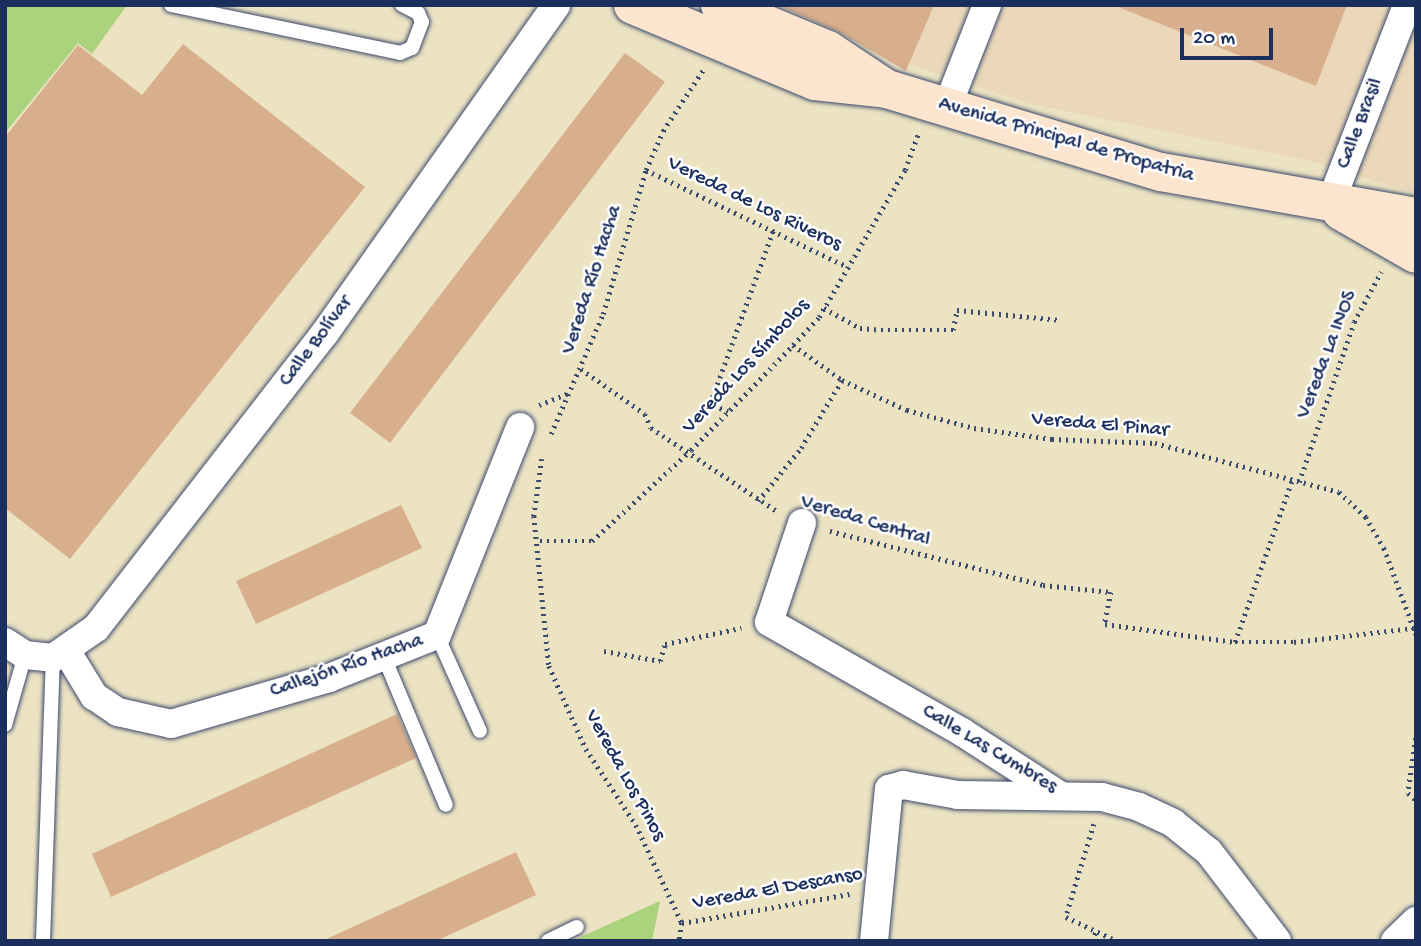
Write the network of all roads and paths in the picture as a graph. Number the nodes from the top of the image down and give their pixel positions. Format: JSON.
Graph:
{"nodes":[{"id":1,"x":171,"y":5,"type":"edge"},
{"id":2,"x":402,"y":5,"type":"edge"},
{"id":3,"x":556,"y":5,"type":"edge"},
{"id":4,"x":633,"y":5,"type":"edge"},
{"id":5,"x":720,"y":5,"type":"edge"},
{"id":6,"x":987,"y":5,"type":"edge"},
{"id":7,"x":1407,"y":5,"type":"edge"},
{"id":8,"x":191,"y":7,"type":"edge"},
{"id":9,"x":723,"y":43,"type":"junction"},
{"id":10,"x":887,"y":89,"type":"junction"},
{"id":11,"x":938,"y":105,"type":"junction"},
{"id":12,"x":646,"y":170,"type":"junction"},
{"id":13,"x":1330,"y":204,"type":"junction"},
{"id":14,"x":774,"y":231,"type":"junction"},
{"id":15,"x":1411,"y":239,"type":"edge"},
{"id":16,"x":848,"y":267,"type":"junction"},
{"id":17,"x":824,"y":308,"type":"junction"},
{"id":18,"x":1060,"y":320,"type":"dead end"},
{"id":19,"x":793,"y":345,"type":"junction"},
{"id":20,"x":581,"y":369,"type":"junction"},
{"id":21,"x":842,"y":380,"type":"junction"},
{"id":22,"x":728,"y":412,"type":"junction"},
{"id":23,"x":520,"y":427,"type":"dead end"},
{"id":24,"x":549,"y":439,"type":"dead end"},
{"id":25,"x":545,"y":449,"type":"dead end"},
{"id":26,"x":691,"y":450,"type":"junction"},
{"id":27,"x":1292,"y":480,"type":"junction"},
{"id":28,"x":1299,"y":482,"type":"junction"},
{"id":29,"x":758,"y":501,"type":"junction"},
{"id":30,"x":802,"y":523,"type":"junction"},
{"id":31,"x":540,"y":541,"type":"junction"},
{"id":32,"x":769,"y":622,"type":"junction"},
{"id":33,"x":1415,"y":631,"type":"edge"},
{"id":34,"x":437,"y":635,"type":"junction"},
{"id":35,"x":1235,"y":642,"type":"junction"},
{"id":36,"x":15,"y":648,"type":"edge"},
{"id":37,"x":604,"y":651,"type":"dead end"},
{"id":38,"x":60,"y":655,"type":"junction"},
{"id":39,"x":384,"y":657,"type":"junction"},
{"id":40,"x":5,"y":725,"type":"edge"},
{"id":41,"x":480,"y":731,"type":"dead end"},
{"id":42,"x":1416,"y":738,"type":"edge"},
{"id":43,"x":1058,"y":794,"type":"junction"},
{"id":44,"x":1102,"y":797,"type":"junction"},
{"id":45,"x":1416,"y":800,"type":"edge"},
{"id":46,"x":446,"y":805,"type":"dead end"},
{"id":47,"x":880,"y":888,"type":"junction"},
{"id":48,"x":1416,"y":921,"type":"edge"},
{"id":49,"x":681,"y":923,"type":"junction"},
{"id":50,"x":577,"y":927,"type":"dead end"},
{"id":51,"x":1096,"y":931,"type":"junction"},
{"id":52,"x":43,"y":941,"type":"edge"},
{"id":53,"x":548,"y":941,"type":"edge"},
{"id":54,"x":679,"y":941,"type":"edge"},
{"id":55,"x":874,"y":941,"type":"edge"},
{"id":56,"x":1091,"y":941,"type":"edge"},
{"id":57,"x":1117,"y":941,"type":"edge"},
{"id":58,"x":1277,"y":941,"type":"edge"},
{"id":59,"x":1395,"y":941,"type":"edge"}],
"edges":[{"from":1,"to":8,"type":"lane"},
{"from":2,"to":8,"type":"lane"},
{"from":3,"to":38,"type":"street","name":"Calle Bolívar"},
{"from":4,"to":9,"type":"main road","name":"Avenida Principal de Propatria"},
{"from":5,"to":10,"type":"main road","name":"Avenida Principal de Propatria"},
{"from":6,"to":11,"type":"street"},
{"from":7,"to":13,"type":"street","name":"Calle Brasil"},
{"from":9,"to":10,"type":"main road","name":"Avenida Principal de Propatria"},
{"from":9,"to":12,"type":"path","name":"Vereda Río Hacha"},
{"from":10,"to":11,"type":"main road","name":"Avenida Principal de Propatria"},
{"from":11,"to":13,"type":"main road","name":"Avenida Principal de Propatria"},
{"from":11,"to":16,"type":"path","name":"Vereda Los Símbolos"},
{"from":12,"to":14,"type":"path","name":"Vereda de Los Riveros"},
{"from":12,"to":20,"type":"path","name":"Vereda Río Hacha"},
{"from":13,"to":15,"type":"main road","name":"Avenida Principal de Propatria"},
{"from":14,"to":16,"type":"path","name":"Vereda de Los Riveros"},
{"from":14,"to":22,"type":"path"},
{"from":15,"to":28,"type":"path","name":"Vereda La INOS"},
{"from":16,"to":17,"type":"path","name":"Vereda Los Símbolos"},
{"from":17,"to":18,"type":"path"},
{"from":17,"to":19,"type":"path","name":"Vereda Los Símbolos"},
{"from":19,"to":21,"type":"path","name":"Vereda El Pinar"},
{"from":19,"to":22,"type":"path","name":"Vereda Los Símbolos"},
{"from":20,"to":24,"type":"path","name":"Vereda Río Hacha"},
{"from":20,"to":26,"type":"path","name":"Vereda Central"},
{"from":21,"to":27,"type":"path","name":"Vereda El Pinar"},
{"from":21,"to":29,"type":"path"},
{"from":22,"to":26,"type":"path","name":"Vereda Los Símbolos"},
{"from":23,"to":34,"type":"street","name":"Callejón Río Hacha"},
{"from":25,"to":31,"type":"path"},
{"from":26,"to":29,"type":"path","name":"Vereda Central"},
{"from":26,"to":31,"type":"path","name":"Vereda Los Símbolos"},
{"from":27,"to":28,"type":"path","name":"Vereda El Pinar"},
{"from":27,"to":35,"type":"path"},
{"from":28,"to":33,"type":"path","name":"Vereda El Pinar"},
{"from":29,"to":30,"type":"path","name":"Vereda Central"},
{"from":30,"to":32,"type":"street"},
{"from":30,"to":35,"type":"path","name":"Vereda Central"},
{"from":31,"to":49,"type":"path","name":"Vereda Los Pinos"},
{"from":32,"to":37,"type":"path"},
{"from":32,"to":43,"type":"street","name":"Calle Las Cumbres"},
{"from":33,"to":35,"type":"path"},
{"from":34,"to":39,"type":"street","name":"Callejón Río Hacha"},
{"from":34,"to":41,"type":"lane"},
{"from":36,"to":38,"type":"street"},
{"from":36,"to":40,"type":"lane"},
{"from":38,"to":39,"type":"street","name":"Callejón Río Hacha"},
{"from":38,"to":52,"type":"lane"},
{"from":39,"to":46,"type":"lane"},
{"from":42,"to":45,"type":"path"},
{"from":43,"to":44,"type":"street","name":"Calle Las Cumbres"},
{"from":43,"to":47,"type":"street"},
{"from":44,"to":51,"type":"path"},
{"from":44,"to":58,"type":"street","name":"Calle Las Cumbres"},
{"from":47,"to":49,"type":"path","name":"Vereda El Descanso"},
{"from":47,"to":55,"type":"street"},
{"from":48,"to":59,"type":"street"},
{"from":49,"to":54,"type":"path"},
{"from":50,"to":53,"type":"lane"},
{"from":51,"to":56,"type":"path"},
{"from":51,"to":57,"type":"path"}]}
